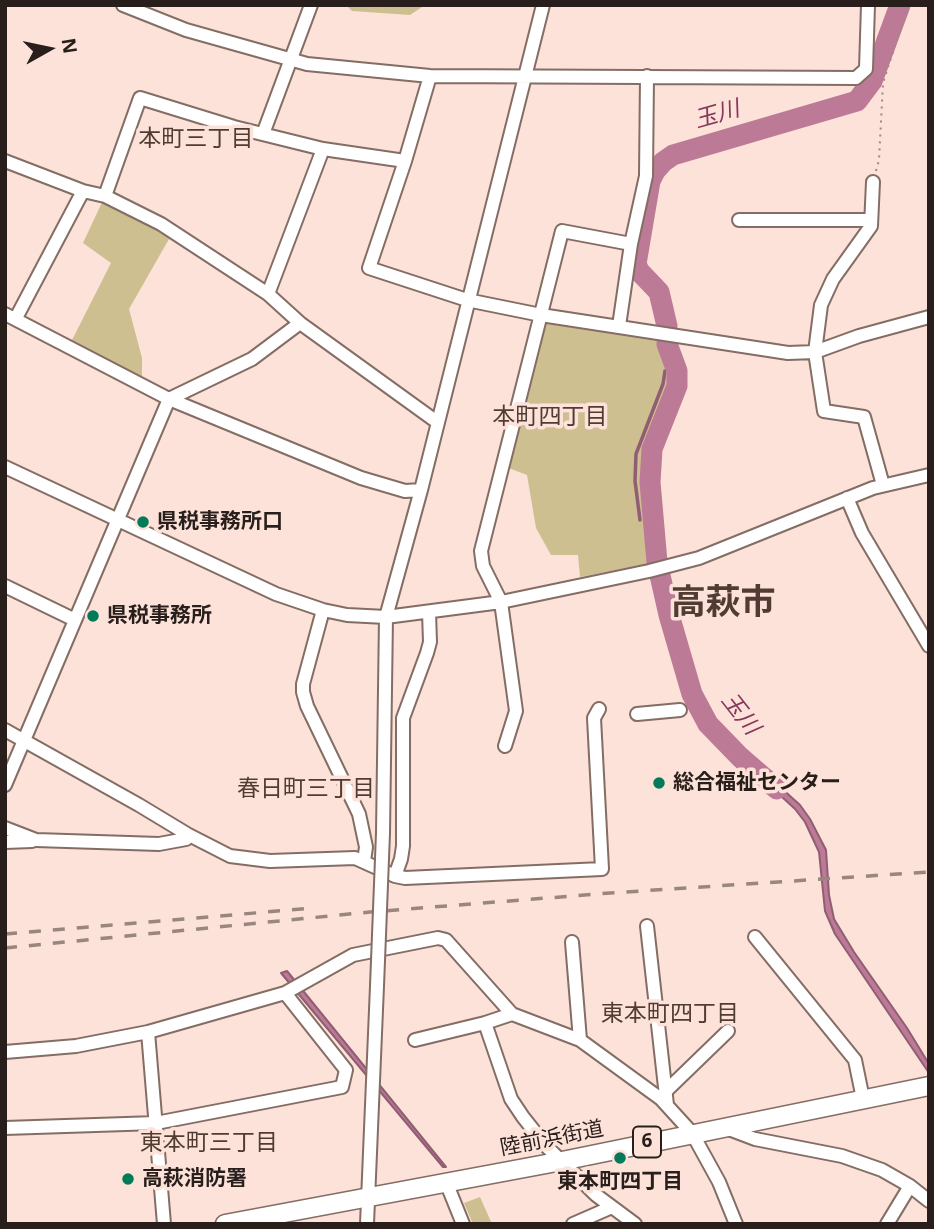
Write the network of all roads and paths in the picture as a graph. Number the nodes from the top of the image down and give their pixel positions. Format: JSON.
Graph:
{"nodes":[{"id":1,"x":123,"y":5,"type":"edge"},
{"id":2,"x":311,"y":5,"type":"edge"},
{"id":3,"x":543,"y":5,"type":"edge"},
{"id":4,"x":868,"y":5,"type":"edge"},
{"id":5,"x":908,"y":5,"type":"edge"},
{"id":6,"x":291,"y":60,"type":"junction"},
{"id":7,"x":526,"y":75,"type":"junction"},
{"id":8,"x":429,"y":76,"type":"junction"},
{"id":9,"x":647,"y":76,"type":"junction"},
{"id":10,"x":263,"y":134,"type":"junction"},
{"id":11,"x":323,"y":149,"type":"junction"},
{"id":12,"x":5,"y":161,"type":"edge"},
{"id":13,"x":405,"y":161,"type":"junction"},
{"id":14,"x":873,"y":182,"type":"joint"},
{"id":15,"x":83,"y":191,"type":"junction"},
{"id":16,"x":105,"y":196,"type":"junction"},
{"id":17,"x":739,"y":220,"type":"dead end"},
{"id":18,"x":871,"y":220,"type":"junction"},
{"id":19,"x":631,"y":244,"type":"junction"},
{"id":20,"x":268,"y":294,"type":"junction"},
{"id":21,"x":467,"y":300,"type":"junction"},
{"id":22,"x":541,"y":315,"type":"junction"},
{"id":23,"x":10,"y":316,"type":"edge"},
{"id":24,"x":929,"y":317,"type":"edge"},
{"id":25,"x":300,"y":323,"type":"junction"},
{"id":26,"x":619,"y":326,"type":"junction"},
{"id":27,"x":814,"y":352,"type":"junction"},
{"id":28,"x":169,"y":399,"type":"junction"},
{"id":29,"x":437,"y":422,"type":"junction"},
{"id":30,"x":5,"y":467,"type":"edge"},
{"id":31,"x":929,"y":475,"type":"edge"},
{"id":32,"x":883,"y":485,"type":"junction"},
{"id":33,"x":421,"y":490,"type":"junction"},
{"id":34,"x":847,"y":498,"type":"junction"},
{"id":35,"x":117,"y":519,"type":"junction"},
{"id":36,"x":5,"y":586,"type":"edge"},
{"id":37,"x":502,"y":602,"type":"junction"},
{"id":38,"x":323,"y":610,"type":"junction"},
{"id":39,"x":429,"y":612,"type":"junction"},
{"id":40,"x":386,"y":617,"type":"junction"},
{"id":41,"x":75,"y":620,"type":"junction"},
{"id":42,"x":929,"y":646,"type":"edge"},
{"id":43,"x":599,"y":709,"type":"dead end"},
{"id":44,"x":680,"y":710,"type":"dead end"},
{"id":45,"x":637,"y":714,"type":"dead end"},
{"id":46,"x":5,"y":730,"type":"edge"},
{"id":47,"x":24,"y":739,"type":"junction"},
{"id":48,"x":505,"y":746,"type":"dead end"},
{"id":49,"x":5,"y":785,"type":"edge"},
{"id":50,"x":5,"y":828,"type":"edge"},
{"id":51,"x":187,"y":834,"type":"junction"},
{"id":52,"x":36,"y":840,"type":"junction"},
{"id":53,"x":5,"y":842,"type":"edge"},
{"id":54,"x":364,"y":861,"type":"junction"},
{"id":55,"x":395,"y":876,"type":"junction"},
{"id":56,"x":647,"y":926,"type":"dead end"},
{"id":57,"x":755,"y":937,"type":"dead end"},
{"id":58,"x":572,"y":942,"type":"dead end"},
{"id":59,"x":285,"y":993,"type":"junction"},
{"id":60,"x":512,"y":1014,"type":"junction"},
{"id":61,"x":485,"y":1023,"type":"junction"},
{"id":62,"x":728,"y":1031,"type":"dead end"},
{"id":63,"x":148,"y":1032,"type":"junction"},
{"id":64,"x":415,"y":1040,"type":"dead end"},
{"id":65,"x":580,"y":1040,"type":"junction"},
{"id":66,"x":5,"y":1052,"type":"edge"},
{"id":67,"x":927,"y":1086,"type":"edge"},
{"id":68,"x":666,"y":1099,"type":"junction"},
{"id":69,"x":863,"y":1099,"type":"junction"},
{"id":70,"x":156,"y":1123,"type":"junction"},
{"id":71,"x":723,"y":1126,"type":"junction"},
{"id":72,"x":5,"y":1128,"type":"edge"},
{"id":73,"x":692,"y":1133,"type":"junction"},
{"id":74,"x":562,"y":1161,"type":"junction"},
{"id":75,"x":446,"y":1182,"type":"junction"},
{"id":76,"x":910,"y":1186,"type":"junction"},
{"id":77,"x":368,"y":1196,"type":"junction"},
{"id":78,"x":929,"y":1201,"type":"edge"},
{"id":79,"x":612,"y":1207,"type":"junction"},
{"id":80,"x":164,"y":1224,"type":"edge"},
{"id":81,"x":225,"y":1224,"type":"edge"},
{"id":82,"x":367,"y":1224,"type":"edge"},
{"id":83,"x":463,"y":1224,"type":"edge"},
{"id":84,"x":573,"y":1224,"type":"edge"},
{"id":85,"x":635,"y":1224,"type":"edge"},
{"id":86,"x":736,"y":1224,"type":"edge"},
{"id":87,"x":887,"y":1224,"type":"edge"}],
"edges":[{"from":1,"to":6,"type":"street"},
{"from":2,"to":6,"type":"street"},
{"from":3,"to":7,"type":"street"},
{"from":4,"to":9,"type":"street"},
{"from":5,"to":14,"type":"path"},
{"from":6,"to":8,"type":"street"},
{"from":6,"to":10,"type":"street"},
{"from":7,"to":8,"type":"street"},
{"from":7,"to":9,"type":"street"},
{"from":7,"to":21,"type":"street"},
{"from":8,"to":13,"type":"street"},
{"from":9,"to":19,"type":"street"},
{"from":10,"to":11,"type":"street"},
{"from":10,"to":16,"type":"street"},
{"from":11,"to":13,"type":"street"},
{"from":11,"to":20,"type":"street"},
{"from":12,"to":15,"type":"street"},
{"from":13,"to":21,"type":"street"},
{"from":14,"to":18,"type":"street"},
{"from":15,"to":16,"type":"street"},
{"from":15,"to":23,"type":"street"},
{"from":16,"to":20,"type":"street"},
{"from":17,"to":18,"type":"street"},
{"from":18,"to":27,"type":"street"},
{"from":19,"to":22,"type":"street"},
{"from":19,"to":26,"type":"street"},
{"from":20,"to":25,"type":"street"},
{"from":21,"to":22,"type":"street"},
{"from":21,"to":29,"type":"street"},
{"from":22,"to":26,"type":"street"},
{"from":22,"to":37,"type":"street"},
{"from":23,"to":28,"type":"street"},
{"from":24,"to":27,"type":"street"},
{"from":25,"to":28,"type":"street"},
{"from":25,"to":29,"type":"street"},
{"from":26,"to":27,"type":"street"},
{"from":27,"to":32,"type":"street"},
{"from":28,"to":33,"type":"street"},
{"from":28,"to":35,"type":"street"},
{"from":29,"to":33,"type":"street"},
{"from":30,"to":35,"type":"street"},
{"from":31,"to":32,"type":"street"},
{"from":32,"to":34,"type":"street"},
{"from":33,"to":40,"type":"street"},
{"from":34,"to":37,"type":"street"},
{"from":34,"to":42,"type":"street"},
{"from":35,"to":38,"type":"street"},
{"from":35,"to":41,"type":"street"},
{"from":36,"to":41,"type":"street"},
{"from":37,"to":39,"type":"street"},
{"from":37,"to":48,"type":"street"},
{"from":38,"to":40,"type":"street"},
{"from":38,"to":54,"type":"street"},
{"from":39,"to":40,"type":"street"},
{"from":39,"to":55,"type":"street"},
{"from":40,"to":77,"type":"street","bridge":true},
{"from":41,"to":47,"type":"street"},
{"from":43,"to":55,"type":"street"},
{"from":44,"to":45,"type":"street"},
{"from":46,"to":47,"type":"street"},
{"from":47,"to":49,"type":"street"},
{"from":47,"to":51,"type":"street"},
{"from":50,"to":52,"type":"street"},
{"from":51,"to":52,"type":"street"},
{"from":51,"to":54,"type":"street"},
{"from":52,"to":53,"type":"street"},
{"from":54,"to":55,"type":"street"},
{"from":56,"to":68,"type":"street"},
{"from":57,"to":69,"type":"street"},
{"from":58,"to":65,"type":"street"},
{"from":59,"to":60,"type":"street"},
{"from":59,"to":63,"type":"street"},
{"from":59,"to":70,"type":"street"},
{"from":60,"to":61,"type":"street"},
{"from":60,"to":65,"type":"street"},
{"from":61,"to":64,"type":"street"},
{"from":61,"to":74,"type":"street"},
{"from":62,"to":68,"type":"street"},
{"from":63,"to":66,"type":"street"},
{"from":63,"to":70,"type":"street"},
{"from":65,"to":68,"type":"street"},
{"from":67,"to":69,"type":"highway","name":"陸前浜街道","number":"6"},
{"from":68,"to":73,"type":"street"},
{"from":69,"to":71,"type":"highway","name":"陸前浜街道","number":"6"},
{"from":70,"to":72,"type":"street"},
{"from":70,"to":80,"type":"street"},
{"from":71,"to":73,"type":"highway","name":"陸前浜街道","number":"6"},
{"from":71,"to":76,"type":"street"},
{"from":73,"to":74,"type":"highway","name":"陸前浜街道","number":"6"},
{"from":73,"to":86,"type":"street"},
{"from":74,"to":75,"type":"highway","name":"陸前浜街道","number":"6"},
{"from":74,"to":79,"type":"street"},
{"from":75,"to":77,"type":"highway","name":"陸前浜街道","number":"6"},
{"from":75,"to":83,"type":"street"},
{"from":76,"to":78,"type":"street"},
{"from":76,"to":87,"type":"street"},
{"from":77,"to":81,"type":"highway","name":"陸前浜街道","number":"6"},
{"from":77,"to":82,"type":"street"},
{"from":79,"to":84,"type":"street"},
{"from":79,"to":85,"type":"street"}]}
